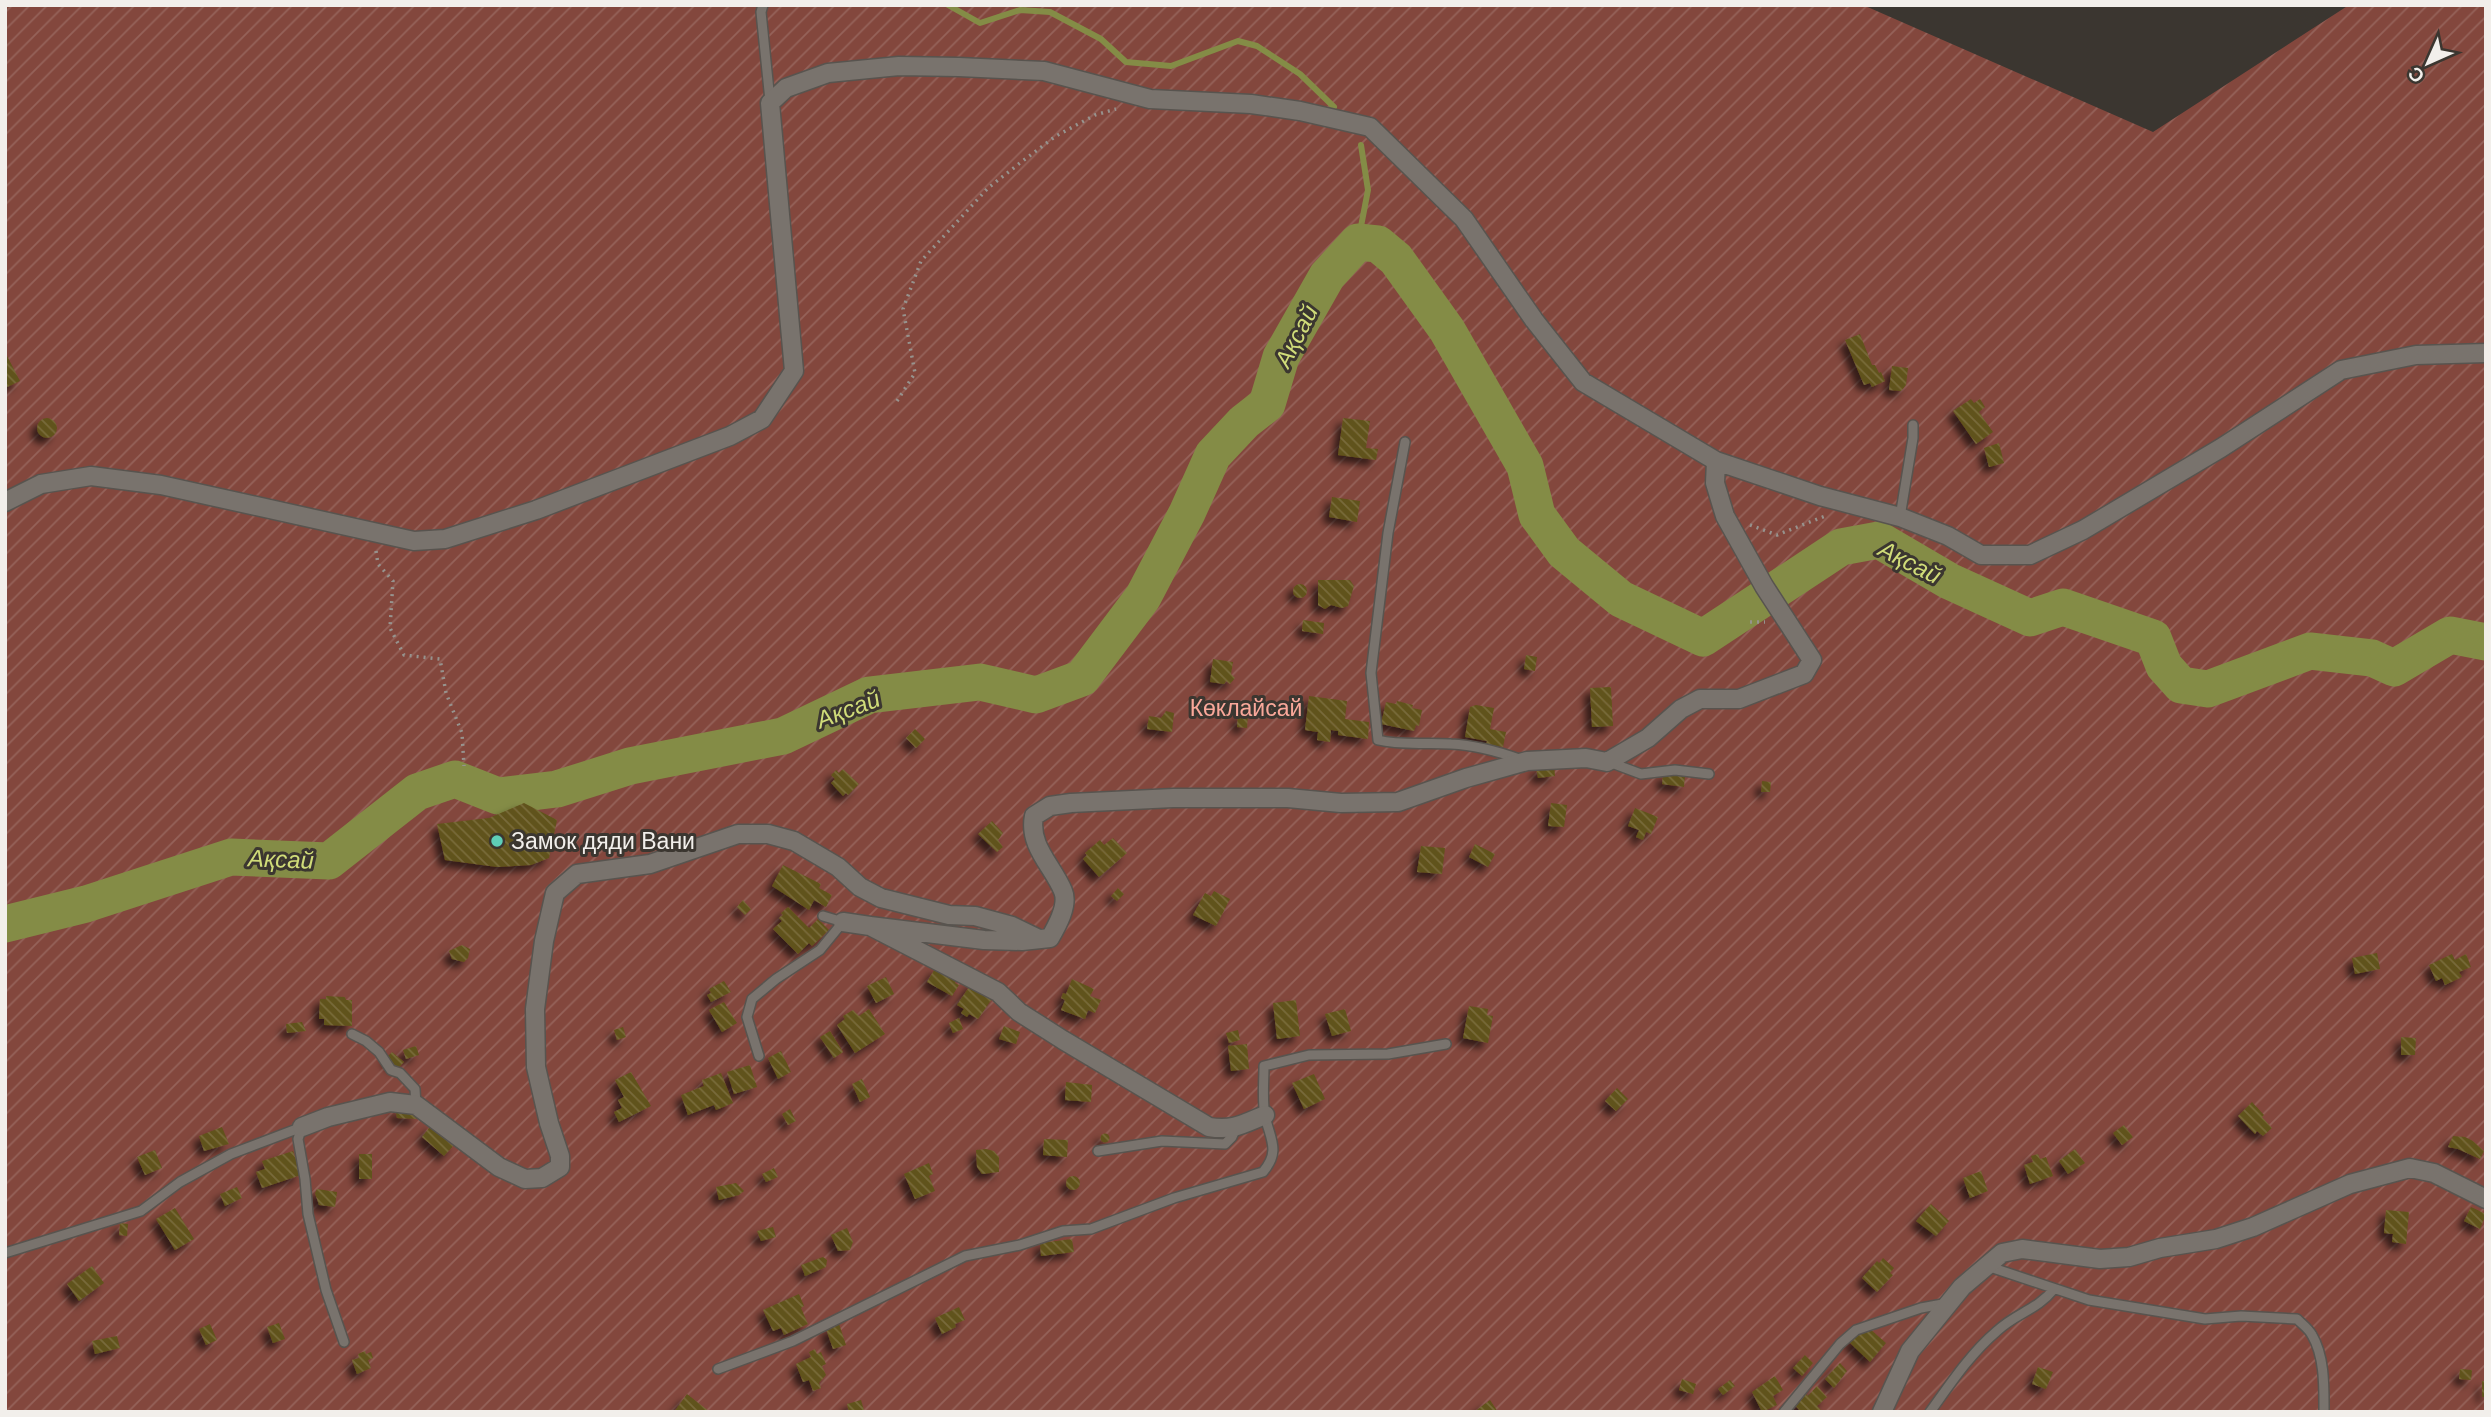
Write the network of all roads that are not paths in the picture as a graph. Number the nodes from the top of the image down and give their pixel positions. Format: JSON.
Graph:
{"nodes":[{"id":1,"x":762,"y":5,"type":"edge"},
{"id":2,"x":770,"y":103,"type":"junction"},
{"id":3,"x":2486,"y":353,"type":"edge"},
{"id":4,"x":1913,"y":425,"type":"dead end"},
{"id":5,"x":1405,"y":442,"type":"dead end"},
{"id":6,"x":1716,"y":461,"type":"junction"},
{"id":7,"x":5,"y":502,"type":"edge"},
{"id":8,"x":1900,"y":517,"type":"junction"},
{"id":9,"x":1527,"y":761,"type":"junction"},
{"id":10,"x":1607,"y":762,"type":"junction"},
{"id":11,"x":1710,"y":774,"type":"dead end"},
{"id":12,"x":823,"y":916,"type":"dead end"},
{"id":13,"x":843,"y":922,"type":"junction"},
{"id":14,"x":870,"y":926,"type":"junction"},
{"id":15,"x":1039,"y":939,"type":"junction"},
{"id":16,"x":352,"y":1034,"type":"dead end"},
{"id":17,"x":1446,"y":1044,"type":"dead end"},
{"id":18,"x":759,"y":1056,"type":"dead end"},
{"id":19,"x":416,"y":1105,"type":"junction"},
{"id":20,"x":1265,"y":1115,"type":"junction"},
{"id":21,"x":302,"y":1127,"type":"junction"},
{"id":22,"x":1236,"y":1128,"type":"junction"},
{"id":23,"x":1098,"y":1151,"type":"dead end"},
{"id":24,"x":2486,"y":1199,"type":"edge"},
{"id":25,"x":5,"y":1253,"type":"edge"},
{"id":26,"x":1987,"y":1266,"type":"junction"},
{"id":27,"x":2054,"y":1289,"type":"junction"},
{"id":28,"x":1949,"y":1303,"type":"junction"},
{"id":29,"x":344,"y":1342,"type":"dead end"},
{"id":30,"x":718,"y":1369,"type":"dead end"},
{"id":31,"x":1784,"y":1412,"type":"edge"},
{"id":32,"x":1882,"y":1412,"type":"edge"},
{"id":33,"x":1930,"y":1412,"type":"edge"},
{"id":34,"x":2324,"y":1412,"type":"edge"}],
"edges":[{"from":1,"to":2,"type":"lane"},
{"from":2,"to":6,"type":"street"},
{"from":2,"to":7,"type":"street"},
{"from":3,"to":8,"type":"street"},
{"from":4,"to":8,"type":"lane"},
{"from":5,"to":9,"type":"lane"},
{"from":6,"to":8,"type":"street"},
{"from":6,"to":10,"type":"street"},
{"from":9,"to":10,"type":"street"},
{"from":9,"to":15,"type":"street"},
{"from":10,"to":11,"type":"lane"},
{"from":12,"to":13,"type":"lane"},
{"from":13,"to":14,"type":"street"},
{"from":13,"to":18,"type":"lane"},
{"from":14,"to":15,"type":"street"},
{"from":14,"to":22,"type":"street"},
{"from":15,"to":19,"type":"street"},
{"from":16,"to":19,"type":"lane"},
{"from":17,"to":20,"type":"lane"},
{"from":19,"to":21,"type":"street"},
{"from":20,"to":22,"type":"street"},
{"from":20,"to":30,"type":"lane"},
{"from":21,"to":25,"type":"lane"},
{"from":21,"to":29,"type":"lane"},
{"from":22,"to":23,"type":"lane"},
{"from":24,"to":26,"type":"street"},
{"from":26,"to":27,"type":"lane"},
{"from":26,"to":28,"type":"street"},
{"from":27,"to":33,"type":"lane"},
{"from":27,"to":34,"type":"lane"},
{"from":28,"to":31,"type":"lane"},
{"from":28,"to":32,"type":"street"}]}
